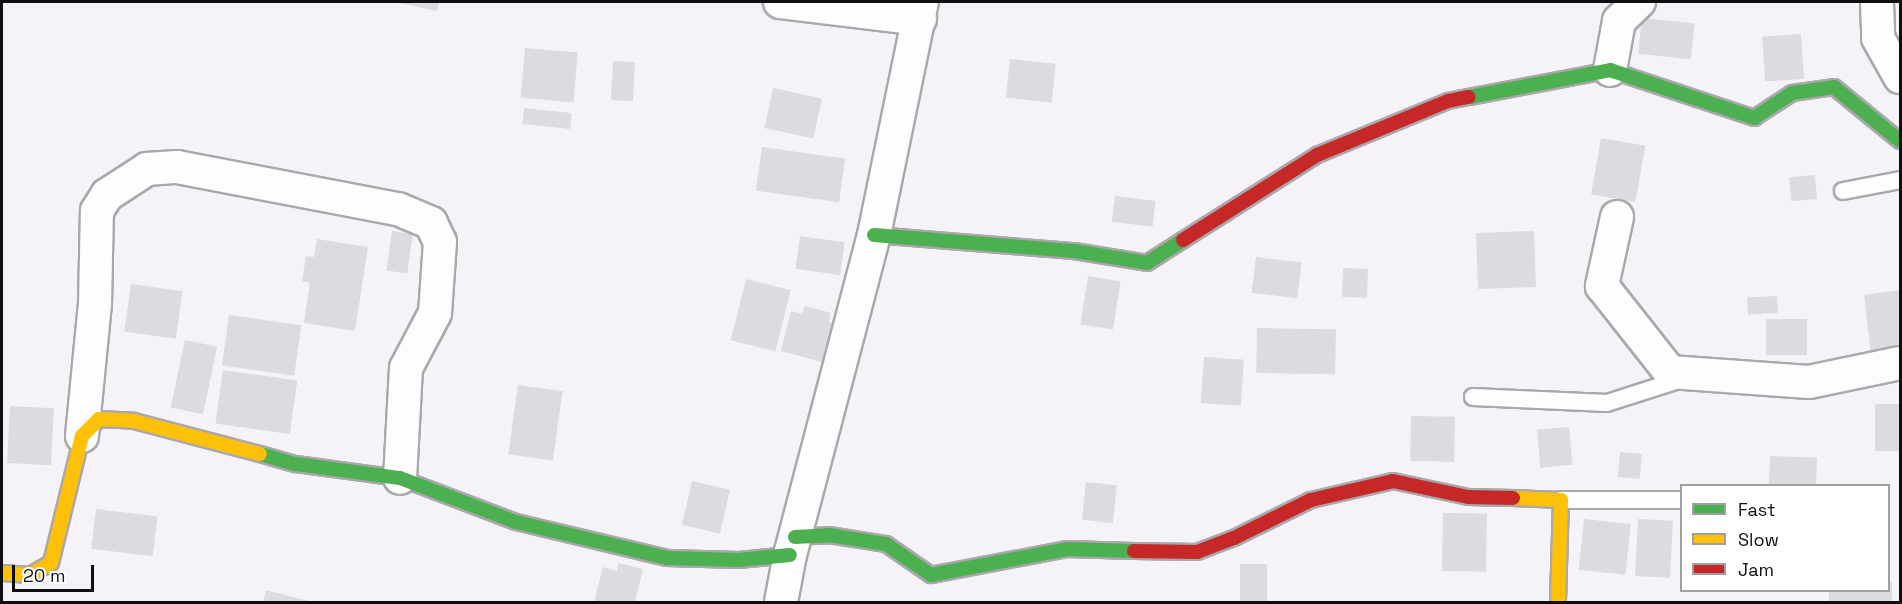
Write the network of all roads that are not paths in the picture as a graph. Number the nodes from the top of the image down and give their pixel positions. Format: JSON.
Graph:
{"nodes":[{"id":1,"x":780,"y":2,"type":"edge"},
{"id":2,"x":1639,"y":2,"type":"edge"},
{"id":3,"x":1877,"y":2,"type":"edge"},
{"id":4,"x":921,"y":10,"type":"edge"},
{"id":5,"x":1610,"y":70,"type":"junction"},
{"id":6,"x":1900,"y":77,"type":"edge"},
{"id":7,"x":1900,"y":141,"type":"edge"},
{"id":8,"x":1900,"y":180,"type":"edge"},
{"id":9,"x":1843,"y":190,"type":"dead end"},
{"id":10,"x":1617,"y":217,"type":"dead end"},
{"id":11,"x":874,"y":235,"type":"junction"},
{"id":12,"x":1900,"y":363,"type":"edge"},
{"id":13,"x":1698,"y":374,"type":"junction"},
{"id":14,"x":1473,"y":397,"type":"dead end"},
{"id":15,"x":82,"y":436,"type":"junction"},
{"id":16,"x":400,"y":478,"type":"junction"},
{"id":17,"x":1561,"y":500,"type":"junction"},
{"id":18,"x":1680,"y":500,"type":"edge"},
{"id":19,"x":793,"y":546,"type":"junction"},
{"id":20,"x":2,"y":573,"type":"edge"},
{"id":21,"x":781,"y":603,"type":"edge"},
{"id":22,"x":1558,"y":603,"type":"edge"}],
"edges":[{"from":1,"to":4,"type":"street"},
{"from":2,"to":5,"type":"street"},
{"from":3,"to":6,"type":"street"},
{"from":4,"to":11,"type":"street"},
{"from":5,"to":7,"type":"street"},
{"from":5,"to":11,"type":"street"},
{"from":8,"to":9,"type":"lane"},
{"from":10,"to":13,"type":"street"},
{"from":11,"to":19,"type":"street"},
{"from":12,"to":13,"type":"street"},
{"from":13,"to":14,"type":"lane"},
{"from":15,"to":16,"type":"street"},
{"from":15,"to":16,"type":"street"},
{"from":15,"to":20,"type":"street"},
{"from":16,"to":19,"type":"street"},
{"from":17,"to":18,"type":"lane"},
{"from":17,"to":19,"type":"street"},
{"from":17,"to":22,"type":"street"},
{"from":19,"to":21,"type":"street"}]}
